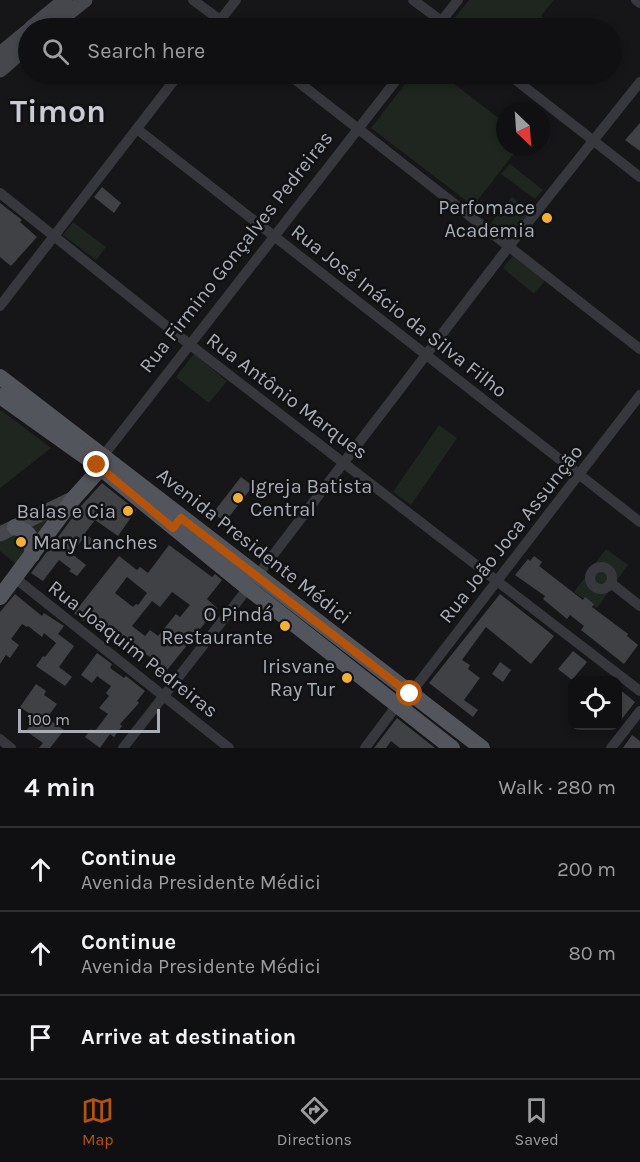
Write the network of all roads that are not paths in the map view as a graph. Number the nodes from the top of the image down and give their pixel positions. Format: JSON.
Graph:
{"nodes":[{"id":1,"x":85,"y":0,"type":"edge"},
{"id":2,"x":194,"y":0,"type":"edge"},
{"id":3,"x":236,"y":0,"type":"edge"},
{"id":4,"x":414,"y":0,"type":"edge"},
{"id":5,"x":458,"y":0,"type":"edge"},
{"id":6,"x":636,"y":0,"type":"edge"},
{"id":7,"x":640,"y":3,"type":"edge"},
{"id":8,"x":61,"y":9,"type":"edge"},
{"id":9,"x":48,"y":18,"type":"edge"},
{"id":10,"x":211,"y":18,"type":"edge"},
{"id":11,"x":222,"y":18,"type":"edge"},
{"id":12,"x":434,"y":18,"type":"edge"},
{"id":13,"x":448,"y":18,"type":"edge"},
{"id":14,"x":18,"y":40,"type":"edge"},
{"id":15,"x":0,"y":54,"type":"edge"},
{"id":16,"x":18,"y":55,"type":"edge"},
{"id":17,"x":0,"y":70,"type":"edge"},
{"id":18,"x":640,"y":82,"type":"edge"},
{"id":19,"x":171,"y":84,"type":"edge"},
{"id":20,"x":301,"y":84,"type":"edge"},
{"id":21,"x":393,"y":84,"type":"edge"},
{"id":22,"x":521,"y":84,"type":"edge"},
{"id":23,"x":136,"y":129,"type":"junction"},
{"id":24,"x":358,"y":129,"type":"junction"},
{"id":25,"x":594,"y":141,"type":"junction"},
{"id":26,"x":640,"y":177,"type":"edge"},
{"id":27,"x":0,"y":193,"type":"edge"},
{"id":28,"x":54,"y":236,"type":"junction"},
{"id":29,"x":274,"y":236,"type":"junction"},
{"id":30,"x":510,"y":245,"type":"junction"},
{"id":31,"x":0,"y":306,"type":"edge"},
{"id":32,"x":189,"y":344,"type":"junction"},
{"id":33,"x":640,"y":349,"type":"edge"},
{"id":34,"x":426,"y":354,"type":"junction"},
{"id":35,"x":2,"y":386,"type":"edge"},
{"id":36,"x":640,"y":395,"type":"edge"},
{"id":37,"x":102,"y":462,"type":"junction"},
{"id":38,"x":345,"y":463,"type":"junction"},
{"id":39,"x":579,"y":474,"type":"junction"},
{"id":40,"x":74,"y":498,"type":"junction"},
{"id":41,"x":640,"y":522,"type":"edge"},
{"id":42,"x":8,"y":531,"type":"edge"},
{"id":43,"x":32,"y":555,"type":"junction"},
{"id":44,"x":15,"y":578,"type":"junction"},
{"id":45,"x":497,"y":581,"type":"junction"},
{"id":46,"x":252,"y":582,"type":"junction"},
{"id":47,"x":611,"y":583,"type":"dead end"},
{"id":48,"x":0,"y":597,"type":"edge"},
{"id":49,"x":640,"y":606,"type":"edge"},
{"id":50,"x":640,"y":691,"type":"edge"},
{"id":51,"x":163,"y":697,"type":"junction"},
{"id":52,"x":404,"y":700,"type":"junction"},
{"id":53,"x":640,"y":711,"type":"edge"},
{"id":54,"x":0,"y":740,"type":"edge"},
{"id":55,"x":472,"y":745,"type":"edge"},
{"id":56,"x":11,"y":748,"type":"edge"},
{"id":57,"x":123,"y":748,"type":"edge"},
{"id":58,"x":229,"y":748,"type":"edge"},
{"id":59,"x":365,"y":748,"type":"edge"},
{"id":60,"x":452,"y":748,"type":"edge"},
{"id":61,"x":611,"y":748,"type":"edge"}],
"edges":[{"from":1,"to":8,"type":"main road"},
{"from":2,"to":10,"type":"street"},
{"from":3,"to":11,"type":"street"},
{"from":4,"to":12,"type":"street"},
{"from":5,"to":13,"type":"street"},
{"from":6,"to":7,"type":"street"},
{"from":8,"to":9,"type":"main road"},
{"from":14,"to":15,"type":"main road"},
{"from":16,"to":17,"type":"main road"},
{"from":18,"to":25,"type":"street"},
{"from":19,"to":23,"type":"street"},
{"from":20,"to":24,"type":"street"},
{"from":21,"to":24,"type":"street","name":"Rua Firmino Gonçalves Pedreiras"},
{"from":22,"to":25,"type":"street"},
{"from":23,"to":28,"type":"street"},
{"from":23,"to":29,"type":"street","name":"Rua José Inácio da Silva Filho"},
{"from":24,"to":29,"type":"street","name":"Rua Firmino Gonçalves Pedreiras"},
{"from":24,"to":30,"type":"street"},
{"from":25,"to":26,"type":"street"},
{"from":25,"to":30,"type":"street"},
{"from":27,"to":28,"type":"street","name":"Rua Antônio Marques"},
{"from":28,"to":31,"type":"street"},
{"from":28,"to":32,"type":"street","name":"Rua Antônio Marques"},
{"from":29,"to":32,"type":"street","name":"Rua Firmino Gonçalves Pedreiras"},
{"from":29,"to":34,"type":"street","name":"Rua José Inácio da Silva Filho"},
{"from":30,"to":33,"type":"street"},
{"from":30,"to":34,"type":"street"},
{"from":32,"to":37,"type":"street","name":"Rua Firmino Gonçalves Pedreiras"},
{"from":32,"to":38,"type":"street","name":"Rua Antônio Marques"},
{"from":34,"to":38,"type":"street"},
{"from":34,"to":39,"type":"street","name":"Rua José Inácio da Silva Filho"},
{"from":35,"to":37,"type":"main road","name":"Avenida Presidente Médici"},
{"from":36,"to":39,"type":"street","name":"Rua João Joca Assunção"},
{"from":37,"to":40,"type":"main road","name":"Rua Firmino Gonçalves Pedreiras"},
{"from":37,"to":46,"type":"main road","name":"Avenida Presidente Médici"},
{"from":38,"to":45,"type":"street","name":"Rua Antônio Marques"},
{"from":38,"to":46,"type":"street"},
{"from":39,"to":41,"type":"street","name":"Rua José Inácio da Silva Filho"},
{"from":39,"to":45,"type":"street","name":"Rua João Joca Assunção"},
{"from":40,"to":42,"type":"main road"},
{"from":40,"to":43,"type":"main road","name":"Rua Firmino Gonçalves Pedreiras"},
{"from":42,"to":43,"type":"main road"},
{"from":43,"to":44,"type":"main road","name":"Rua Firmino Gonçalves Pedreiras"},
{"from":44,"to":48,"type":"main road","name":"Rua Firmino Gonçalves Pedreiras"},
{"from":44,"to":51,"type":"street","name":"Rua Joaquim Pedreiras"},
{"from":45,"to":50,"type":"street","name":"Rua Antônio Marques"},
{"from":45,"to":52,"type":"street","name":"Rua João Joca Assunção"},
{"from":46,"to":51,"type":"street"},
{"from":46,"to":52,"type":"main road","name":"Avenida Presidente Médici"},
{"from":47,"to":49,"type":"street"},
{"from":51,"to":57,"type":"street"},
{"from":51,"to":58,"type":"street","name":"Rua Joaquim Pedreiras"},
{"from":52,"to":55,"type":"main road","name":"Avenida Presidente Médici"},
{"from":52,"to":59,"type":"street","name":"Rua João Joca Assunção"},
{"from":52,"to":60,"type":"main road","name":"Avenida Presidente Médici"},
{"from":53,"to":61,"type":"street"},
{"from":54,"to":56,"type":"street"}]}
